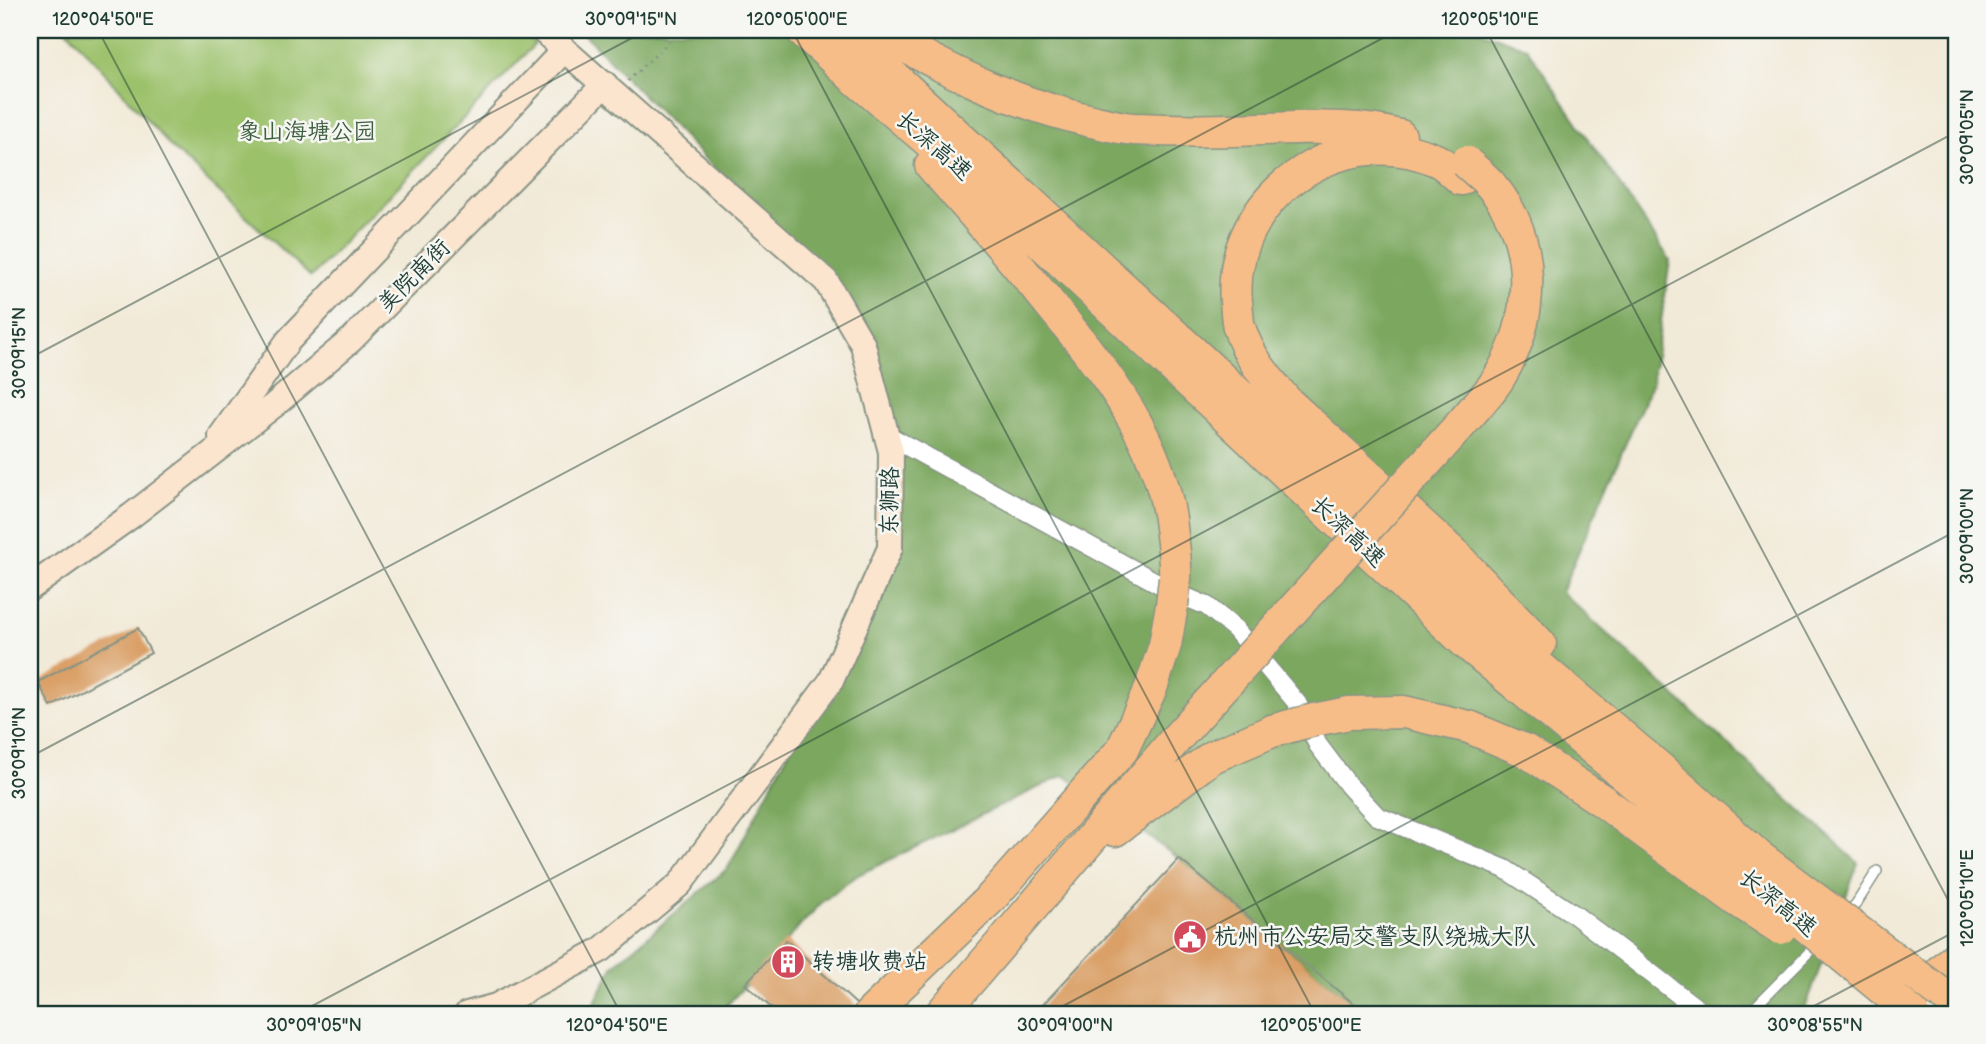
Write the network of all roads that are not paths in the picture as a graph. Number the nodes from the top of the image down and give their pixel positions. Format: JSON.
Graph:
{"nodes":[{"id":1,"x":542,"y":30,"type":"edge"},
{"id":2,"x":802,"y":30,"type":"edge"},
{"id":3,"x":843,"y":30,"type":"edge"},
{"id":4,"x":877,"y":30,"type":"edge"},
{"id":5,"x":564,"y":50,"type":"junction"},
{"id":6,"x":851,"y":75,"type":"junction"},
{"id":7,"x":610,"y":89,"type":"junction"},
{"id":8,"x":1464,"y":171,"type":"junction"},
{"id":9,"x":887,"y":435,"type":"junction"},
{"id":10,"x":209,"y":453,"type":"junction"},
{"id":11,"x":30,"y":588,"type":"edge"},
{"id":12,"x":1168,"y":736,"type":"junction"},
{"id":13,"x":1657,"y":766,"type":"junction"},
{"id":14,"x":1877,"y":871,"type":"dead end"},
{"id":15,"x":1056,"y":877,"type":"junction"},
{"id":16,"x":1746,"y":877,"type":"junction"},
{"id":17,"x":992,"y":897,"type":"junction"},
{"id":18,"x":1838,"y":922,"type":"dead end"},
{"id":19,"x":1829,"y":932,"type":"dead end"},
{"id":20,"x":1956,"y":957,"type":"edge"},
{"id":21,"x":1956,"y":974,"type":"edge"},
{"id":22,"x":1956,"y":1005,"type":"edge"},
{"id":23,"x":498,"y":1010,"type":"edge"},
{"id":24,"x":467,"y":1014,"type":"edge"},
{"id":25,"x":870,"y":1014,"type":"edge"},
{"id":26,"x":940,"y":1014,"type":"edge"},
{"id":27,"x":1703,"y":1014,"type":"edge"},
{"id":28,"x":1748,"y":1014,"type":"edge"},
{"id":29,"x":1894,"y":1014,"type":"edge"},
{"id":30,"x":1912,"y":1014,"type":"edge"},
{"id":31,"x":1943,"y":1014,"type":"edge"}],
"edges":[{"from":1,"to":5,"type":"street","name":"东狮路"},
{"from":2,"to":6,"type":"highway","name":"长深高速"},
{"from":3,"to":13,"type":"highway","name":"长深高速"},
{"from":4,"to":8,"type":"highway"},
{"from":5,"to":7,"type":"street","name":"东狮路"},
{"from":5,"to":10,"type":"street","name":"美院南街"},
{"from":6,"to":16,"type":"highway","name":"长深高速"},
{"from":6,"to":17,"type":"highway"},
{"from":7,"to":9,"type":"street","name":"东狮路"},
{"from":7,"to":10,"type":"street","name":"美院南街"},
{"from":8,"to":12,"type":"highway","bridge":true},
{"from":8,"to":13,"type":"highway"},
{"from":9,"to":23,"type":"street","name":"东狮路"},
{"from":9,"to":27,"type":"street"},
{"from":10,"to":11,"type":"street","name":"美院南街"},
{"from":12,"to":15,"type":"highway"},
{"from":12,"to":17,"type":"highway"},
{"from":13,"to":16,"type":"highway","name":"长深高速"},
{"from":14,"to":18,"type":"lane"},
{"from":15,"to":16,"type":"highway"},
{"from":15,"to":26,"type":"highway"},
{"from":16,"to":22,"type":"highway","name":"长深高速","bridge":true},
{"from":16,"to":30,"type":"highway","name":"长深高速","bridge":true},
{"from":17,"to":25,"type":"highway"},
{"from":19,"to":28,"type":"lane"},
{"from":20,"to":29,"type":"highway"},
{"from":21,"to":29,"type":"highway"},
{"from":22,"to":31,"type":"highway"},
{"from":23,"to":24,"type":"street","name":"东狮路"}]}
